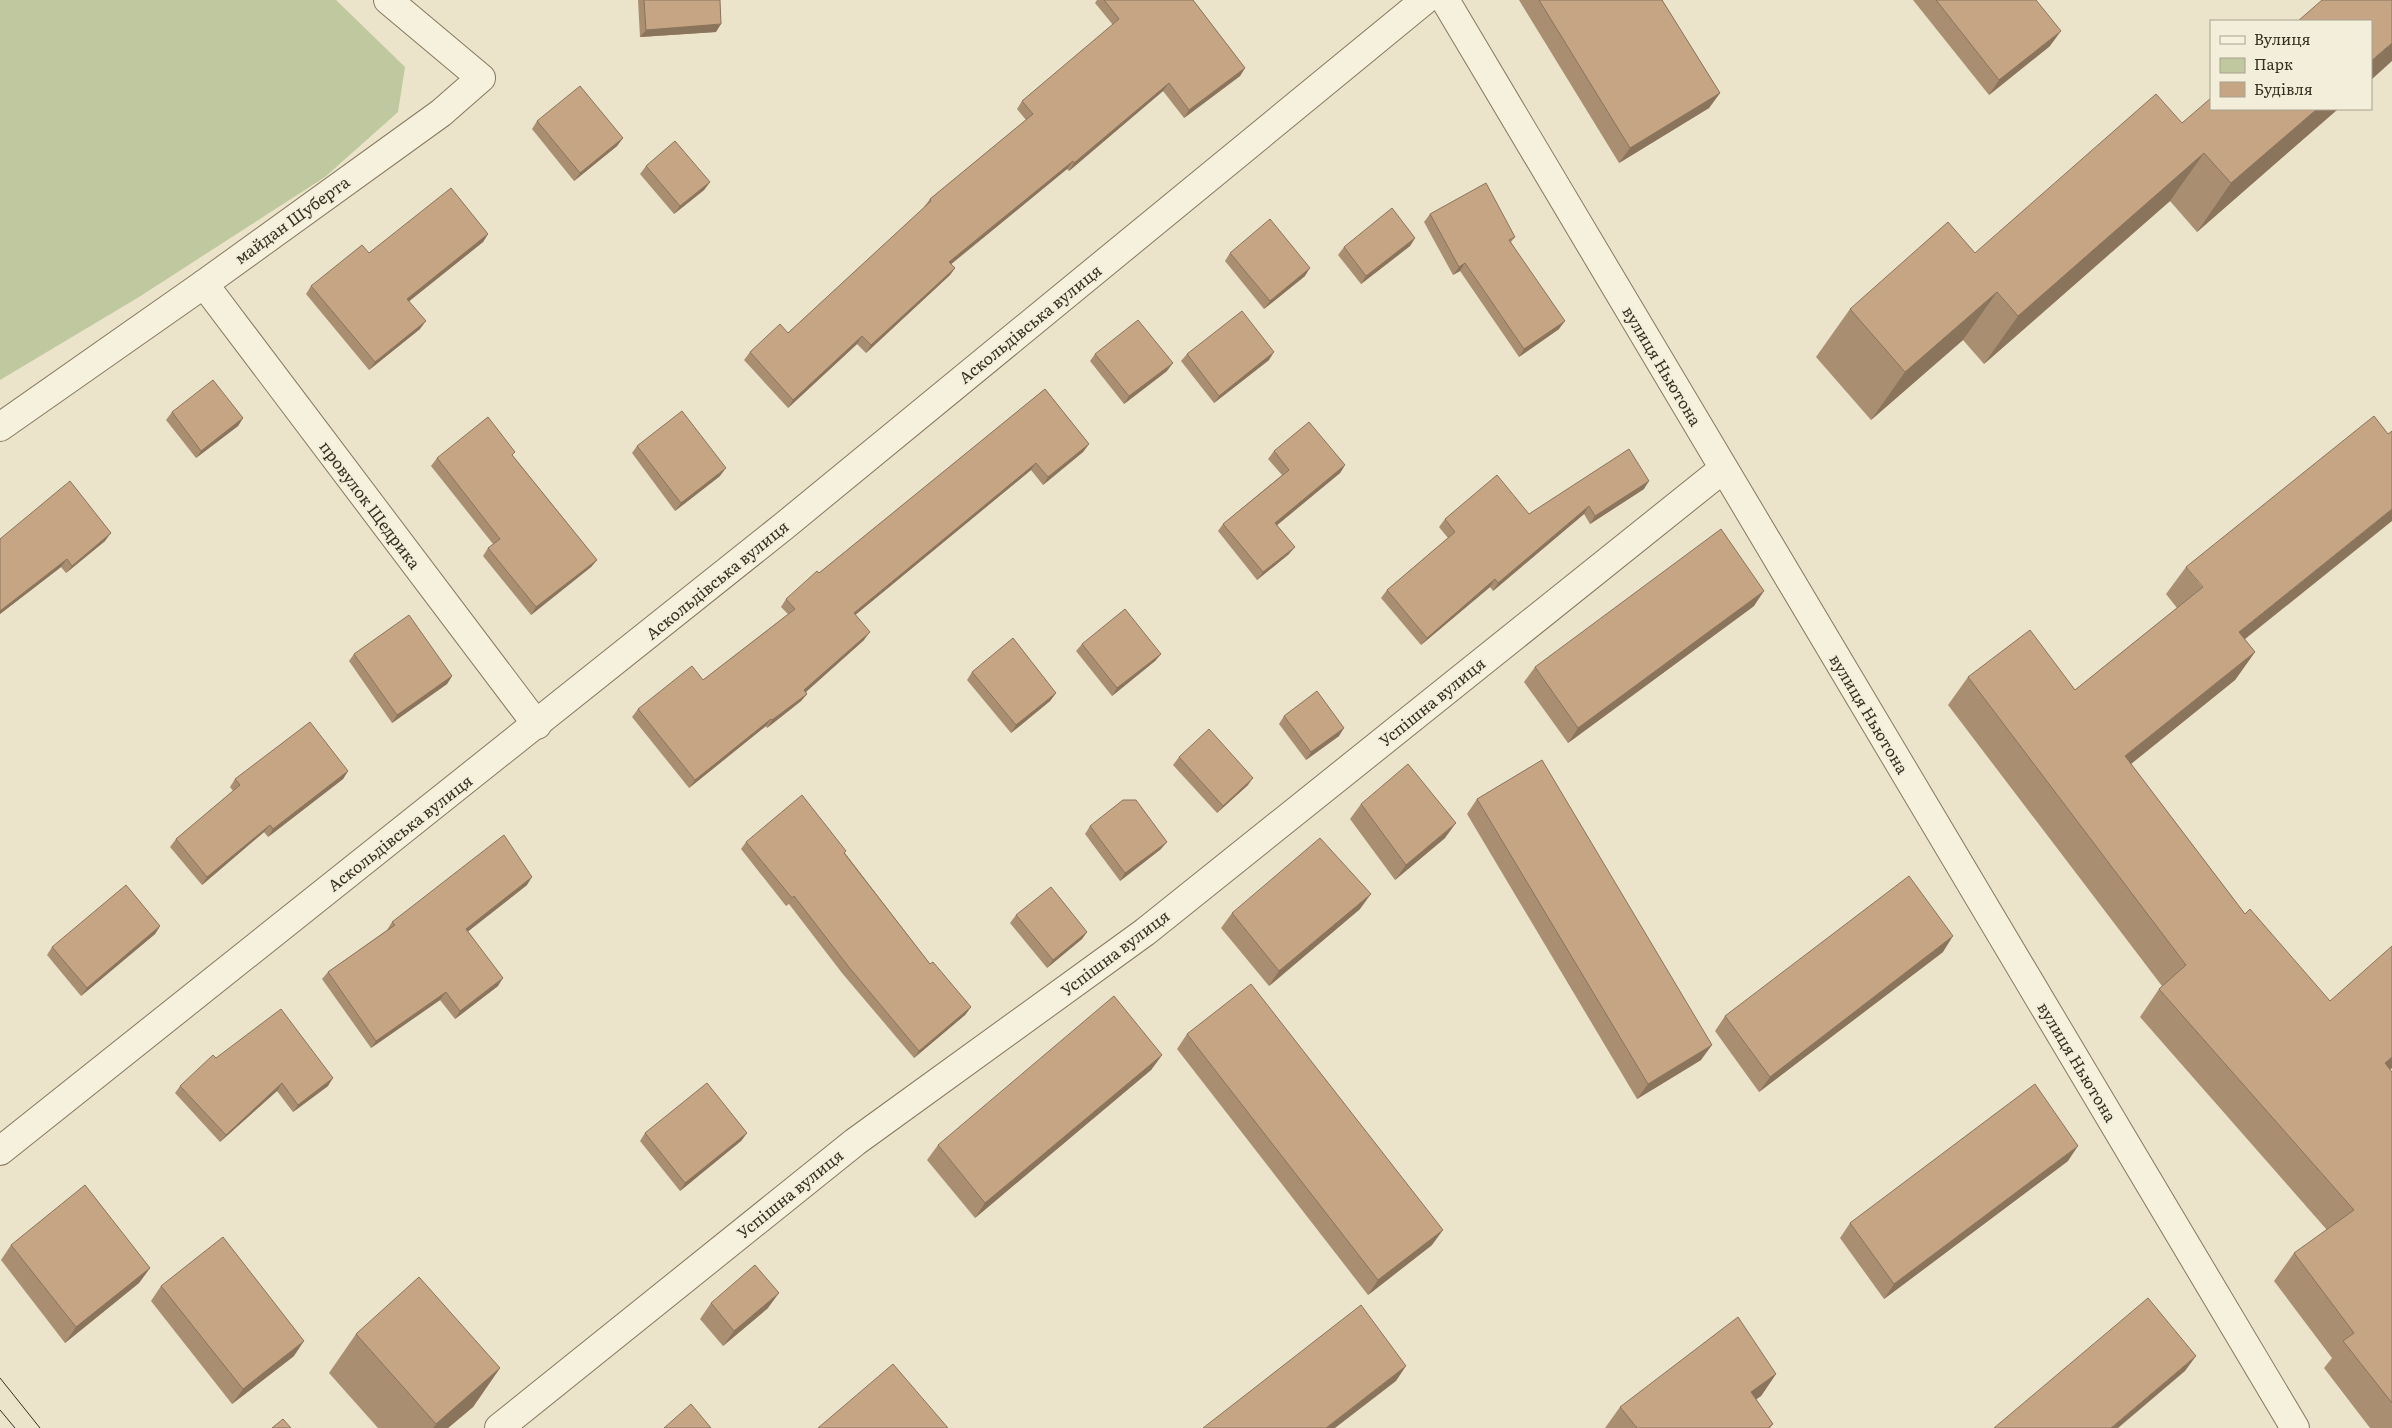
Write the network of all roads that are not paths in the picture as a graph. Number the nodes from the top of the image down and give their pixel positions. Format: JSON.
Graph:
{"nodes":[{"id":1,"x":388,"y":0,"type":"edge"},
{"id":2,"x":1425,"y":0,"type":"edge"},
{"id":3,"x":1445,"y":0,"type":"edge"},
{"id":4,"x":204,"y":284,"type":"junction"},
{"id":5,"x":0,"y":427,"type":"edge"},
{"id":6,"x":1723,"y":469,"type":"junction"},
{"id":7,"x":537,"y":725,"type":"junction"},
{"id":8,"x":0,"y":1150,"type":"edge"},
{"id":9,"x":499,"y":1428,"type":"edge"},
{"id":10,"x":2295,"y":1428,"type":"edge"}],
"edges":[{"from":1,"to":4,"type":"street","name":"майдан Шуберта"},
{"from":2,"to":7,"type":"street","name":"Аскольдівська вулиця"},
{"from":3,"to":6,"type":"street","name":"вулиця Ньютона"},
{"from":4,"to":5,"type":"street","name":"майдан Шуберта"},
{"from":4,"to":7,"type":"street","name":"провулок Щедрика"},
{"from":6,"to":9,"type":"street","name":"Успішна вулиця"},
{"from":6,"to":10,"type":"street","name":"вулиця Ньютона"},
{"from":7,"to":8,"type":"street","name":"Аскольдівська вулиця"}]}
